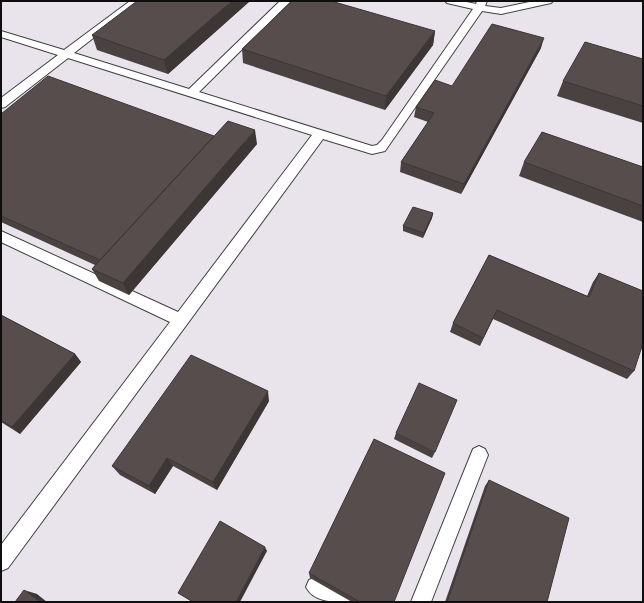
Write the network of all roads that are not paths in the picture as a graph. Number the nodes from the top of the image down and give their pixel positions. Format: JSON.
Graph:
{"nodes":[{"id":1,"x":136,"y":1,"type":"edge"},
{"id":2,"x":286,"y":1,"type":"edge"},
{"id":3,"x":450,"y":1,"type":"edge"},
{"id":4,"x":548,"y":1,"type":"edge"},
{"id":5,"x":481,"y":5,"type":"edge"},
{"id":6,"x":1,"y":34,"type":"edge"},
{"id":7,"x":66,"y":54,"type":"junction"},
{"id":8,"x":190,"y":94,"type":"junction"},
{"id":9,"x":1,"y":104,"type":"edge"},
{"id":10,"x":319,"y":135,"type":"junction"},
{"id":11,"x":1,"y":236,"type":"edge"},
{"id":12,"x":181,"y":320,"type":"junction"},
{"id":13,"x":479,"y":455,"type":"dead end"},
{"id":14,"x":1,"y":561,"type":"edge"},
{"id":15,"x":316,"y":587,"type":"edge"},
{"id":16,"x":342,"y":602,"type":"edge"},
{"id":17,"x":421,"y":602,"type":"edge"}],
"edges":[{"from":1,"to":7,"type":"lane"},
{"from":2,"to":8,"type":"lane"},
{"from":3,"to":5,"type":"lane"},
{"from":4,"to":5,"type":"lane"},
{"from":5,"to":10,"type":"lane"},
{"from":6,"to":7,"type":"lane"},
{"from":7,"to":8,"type":"lane"},
{"from":7,"to":9,"type":"lane"},
{"from":8,"to":10,"type":"lane"},
{"from":10,"to":12,"type":"lane"},
{"from":11,"to":12,"type":"lane"},
{"from":12,"to":14,"type":"lane"},
{"from":13,"to":17,"type":"lane"},
{"from":15,"to":16,"type":"lane"}]}
